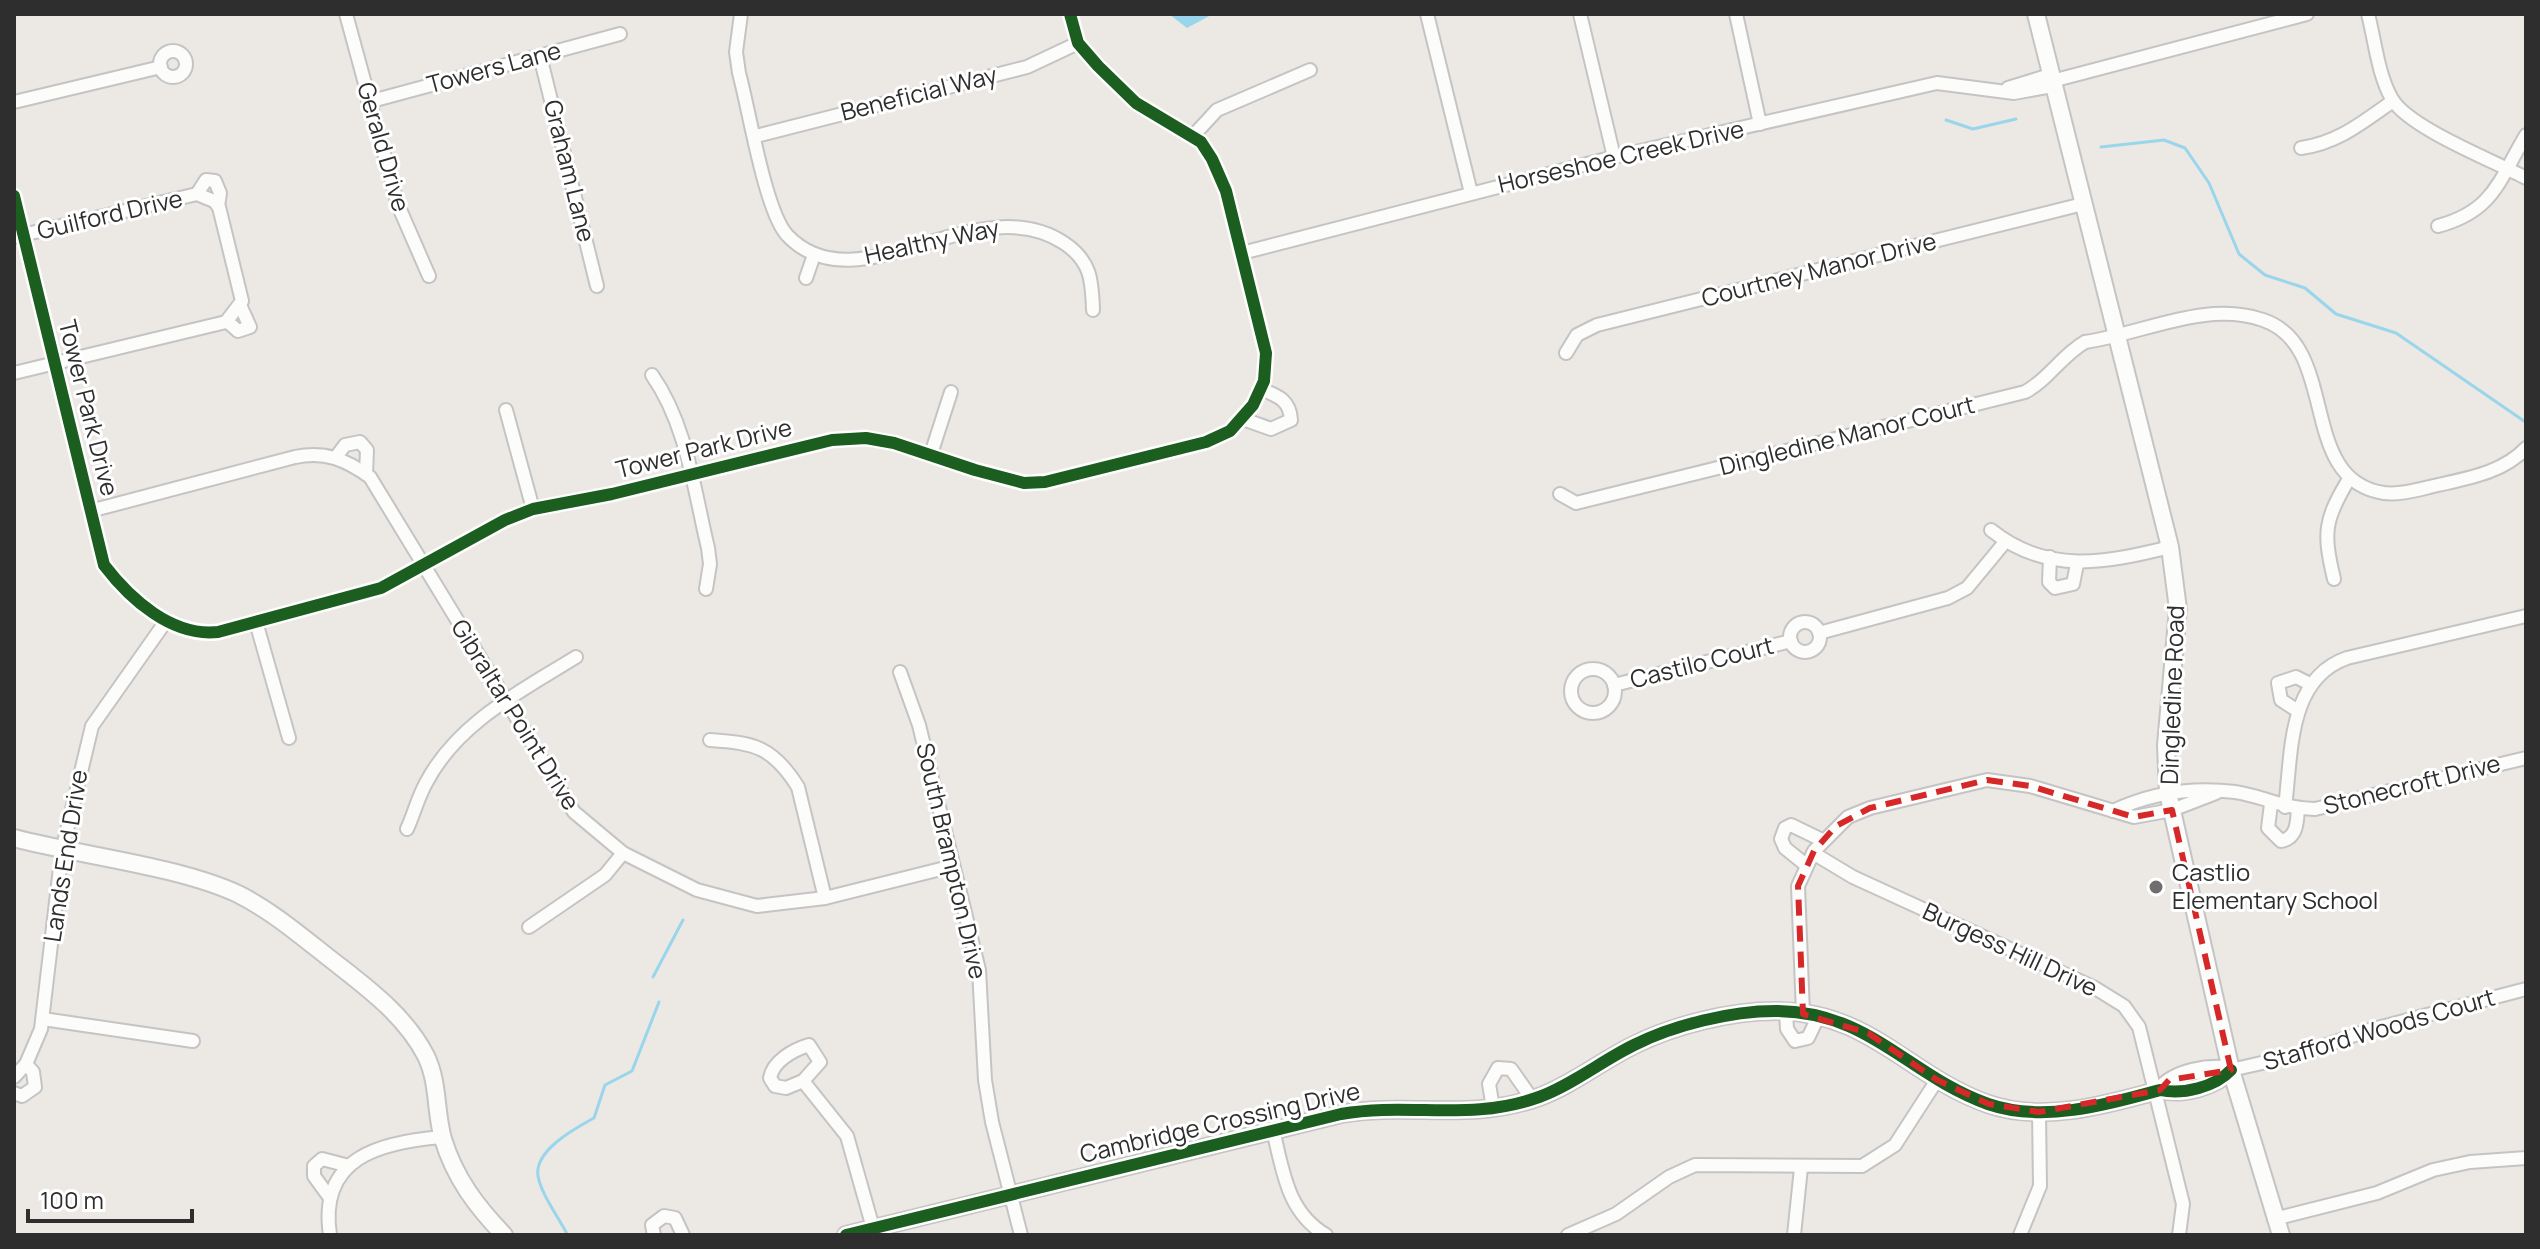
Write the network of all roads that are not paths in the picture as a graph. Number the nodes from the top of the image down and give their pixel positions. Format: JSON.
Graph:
{"nodes":[{"id":1,"x":346,"y":14,"type":"edge"},
{"id":2,"x":727,"y":14,"type":"edge"},
{"id":3,"x":1070,"y":14,"type":"edge"},
{"id":4,"x":1427,"y":14,"type":"edge"},
{"id":5,"x":1580,"y":14,"type":"edge"},
{"id":6,"x":1736,"y":14,"type":"edge"},
{"id":7,"x":2036,"y":14,"type":"edge"},
{"id":8,"x":2307,"y":14,"type":"edge"},
{"id":9,"x":2368,"y":14,"type":"edge"},
{"id":10,"x":739,"y":20,"type":"edge"},
{"id":11,"x":620,"y":34,"type":"dead end"},
{"id":12,"x":1078,"y":43,"type":"junction"},
{"id":13,"x":540,"y":56,"type":"junction"},
{"id":14,"x":161,"y":67,"type":"dead end"},
{"id":15,"x":1310,"y":70,"type":"dead end"},
{"id":16,"x":2052,"y":81,"type":"junction"},
{"id":17,"x":2393,"y":101,"type":"junction"},
{"id":18,"x":14,"y":102,"type":"edge"},
{"id":19,"x":368,"y":102,"type":"junction"},
{"id":20,"x":1760,"y":124,"type":"junction"},
{"id":21,"x":2526,"y":135,"type":"edge"},
{"id":22,"x":756,"y":136,"type":"junction"},
{"id":23,"x":1193,"y":136,"type":"junction"},
{"id":24,"x":2301,"y":148,"type":"dead end"},
{"id":25,"x":1614,"y":157,"type":"junction"},
{"id":26,"x":2506,"y":168,"type":"junction"},
{"id":27,"x":2526,"y":178,"type":"edge"},
{"id":28,"x":1471,"y":193,"type":"junction"},
{"id":29,"x":14,"y":196,"type":"edge"},
{"id":30,"x":2083,"y":204,"type":"junction"},
{"id":31,"x":2438,"y":226,"type":"dead end"},
{"id":32,"x":18,"y":236,"type":"edge"},
{"id":33,"x":1242,"y":253,"type":"junction"},
{"id":34,"x":814,"y":255,"type":"junction"},
{"id":35,"x":429,"y":276,"type":"dead end"},
{"id":36,"x":806,"y":278,"type":"dead end"},
{"id":37,"x":597,"y":286,"type":"dead end"},
{"id":38,"x":240,"y":305,"type":"junction"},
{"id":39,"x":1093,"y":310,"type":"dead end"},
{"id":40,"x":228,"y":322,"type":"junction"},
{"id":41,"x":2119,"y":337,"type":"junction"},
{"id":42,"x":1566,"y":353,"type":"dead end"},
{"id":43,"x":55,"y":363,"type":"junction"},
{"id":44,"x":14,"y":373,"type":"edge"},
{"id":45,"x":652,"y":375,"type":"dead end"},
{"id":46,"x":1261,"y":389,"type":"junction"},
{"id":47,"x":951,"y":392,"type":"dead end"},
{"id":48,"x":506,"y":410,"type":"dead end"},
{"id":49,"x":1243,"y":419,"type":"junction"},
{"id":50,"x":2526,"y":448,"type":"edge"},
{"id":51,"x":931,"y":454,"type":"junction"},
{"id":52,"x":336,"y":457,"type":"junction"},
{"id":53,"x":366,"y":474,"type":"junction"},
{"id":54,"x":690,"y":475,"type":"junction"},
{"id":55,"x":2349,"y":479,"type":"junction"},
{"id":56,"x":1560,"y":494,"type":"dead end"},
{"id":57,"x":533,"y":509,"type":"junction"},
{"id":58,"x":90,"y":511,"type":"junction"},
{"id":59,"x":1991,"y":530,"type":"dead end"},
{"id":60,"x":2005,"y":542,"type":"junction"},
{"id":61,"x":2170,"y":547,"type":"junction"},
{"id":62,"x":2050,"y":557,"type":"junction"},
{"id":63,"x":2077,"y":564,"type":"junction"},
{"id":64,"x":424,"y":566,"type":"junction"},
{"id":65,"x":2334,"y":579,"type":"dead end"},
{"id":66,"x":706,"y":589,"type":"dead end"},
{"id":67,"x":2526,"y":616,"type":"edge"},
{"id":68,"x":166,"y":621,"type":"junction"},
{"id":69,"x":256,"y":622,"type":"junction"},
{"id":70,"x":1819,"y":633,"type":"junction"},
{"id":71,"x":1791,"y":641,"type":"junction"},
{"id":72,"x":576,"y":657,"type":"dead end"},
{"id":73,"x":900,"y":672,"type":"dead end"},
{"id":74,"x":2310,"y":684,"type":"junction"},
{"id":75,"x":1614,"y":685,"type":"dead end"},
{"id":76,"x":504,"y":701,"type":"junction"},
{"id":77,"x":2298,"y":711,"type":"junction"},
{"id":78,"x":289,"y":738,"type":"dead end"},
{"id":79,"x":710,"y":740,"type":"dead end"},
{"id":80,"x":2526,"y":758,"type":"edge"},
{"id":81,"x":2168,"y":793,"type":"junction"},
{"id":82,"x":2216,"y":793,"type":"junction"},
{"id":83,"x":2271,"y":804,"type":"junction"},
{"id":84,"x":2291,"y":808,"type":"junction"},
{"id":85,"x":2172,"y":810,"type":"junction"},
{"id":86,"x":2113,"y":811,"type":"junction"},
{"id":87,"x":407,"y":829,"type":"dead end"},
{"id":88,"x":14,"y":838,"type":"edge"},
{"id":89,"x":1822,"y":840,"type":"junction"},
{"id":90,"x":62,"y":851,"type":"junction"},
{"id":91,"x":623,"y":853,"type":"junction"},
{"id":92,"x":1813,"y":853,"type":"junction"},
{"id":93,"x":1806,"y":865,"type":"junction"},
{"id":94,"x":953,"y":866,"type":"junction"},
{"id":95,"x":825,"y":898,"type":"junction"},
{"id":96,"x":529,"y":927,"type":"dead end"},
{"id":97,"x":2526,"y":989,"type":"edge"},
{"id":98,"x":1803,"y":1014,"type":"junction"},
{"id":99,"x":43,"y":1019,"type":"junction"},
{"id":100,"x":193,"y":1041,"type":"dead end"},
{"id":101,"x":26,"y":1064,"type":"junction"},
{"id":102,"x":2231,"y":1070,"type":"junction"},
{"id":103,"x":14,"y":1077,"type":"edge"},
{"id":104,"x":1937,"y":1080,"type":"junction"},
{"id":105,"x":803,"y":1081,"type":"dead end"},
{"id":106,"x":2158,"y":1091,"type":"junction"},
{"id":107,"x":14,"y":1093,"type":"edge"},
{"id":108,"x":1532,"y":1099,"type":"junction"},
{"id":109,"x":1493,"y":1108,"type":"junction"},
{"id":110,"x":2039,"y":1112,"type":"junction"},
{"id":111,"x":1273,"y":1130,"type":"junction"},
{"id":112,"x":442,"y":1137,"type":"junction"},
{"id":113,"x":2526,"y":1158,"type":"edge"},
{"id":114,"x":349,"y":1166,"type":"junction"},
{"id":115,"x":1801,"y":1168,"type":"junction"},
{"id":116,"x":1012,"y":1195,"type":"junction"},
{"id":117,"x":330,"y":1198,"type":"junction"},
{"id":118,"x":2274,"y":1219,"type":"junction"},
{"id":119,"x":1310,"y":1224,"type":"junction"},
{"id":120,"x":874,"y":1231,"type":"edge"},
{"id":121,"x":330,"y":1235,"type":"edge"},
{"id":122,"x":504,"y":1235,"type":"edge"},
{"id":123,"x":654,"y":1235,"type":"edge"},
{"id":124,"x":683,"y":1235,"type":"edge"},
{"id":125,"x":846,"y":1235,"type":"edge"},
{"id":126,"x":1021,"y":1235,"type":"edge"},
{"id":127,"x":1300,"y":1235,"type":"edge"},
{"id":128,"x":1326,"y":1235,"type":"edge"},
{"id":129,"x":1568,"y":1235,"type":"edge"},
{"id":130,"x":1794,"y":1235,"type":"edge"},
{"id":131,"x":2020,"y":1235,"type":"edge"},
{"id":132,"x":2179,"y":1235,"type":"edge"},
{"id":133,"x":2281,"y":1235,"type":"edge"}],
"edges":[{"from":1,"to":19,"type":"street","name":"Gerald Drive"},
{"from":2,"to":10,"type":"street"},
{"from":3,"to":12,"type":"street","name":"Tower Park Drive"},
{"from":4,"to":28,"type":"street"},
{"from":5,"to":25,"type":"street"},
{"from":6,"to":20,"type":"street"},
{"from":7,"to":16,"type":"street","name":"Dingledine Road"},
{"from":8,"to":16,"type":"street","name":"Horseshoe Creek Drive"},
{"from":9,"to":17,"type":"street"},
{"from":10,"to":22,"type":"street"},
{"from":11,"to":13,"type":"street","name":"Towers Lane"},
{"from":12,"to":22,"type":"street","name":"Beneficial Way"},
{"from":12,"to":23,"type":"street","name":"Tower Park Drive"},
{"from":13,"to":19,"type":"street","name":"Towers Lane"},
{"from":13,"to":37,"type":"street","name":"Graham Lane"},
{"from":14,"to":18,"type":"street"},
{"from":15,"to":23,"type":"street"},
{"from":16,"to":20,"type":"street","name":"Horseshoe Creek Drive"},
{"from":16,"to":30,"type":"street","name":"Dingledine Road"},
{"from":17,"to":24,"type":"street"},
{"from":17,"to":26,"type":"street"},
{"from":19,"to":35,"type":"street","name":"Gerald Drive"},
{"from":20,"to":25,"type":"street","name":"Horseshoe Creek Drive"},
{"from":21,"to":26,"type":"street"},
{"from":22,"to":34,"type":"street"},
{"from":23,"to":33,"type":"street","name":"Tower Park Drive"},
{"from":25,"to":28,"type":"street","name":"Horseshoe Creek Drive"},
{"from":26,"to":27,"type":"street"},
{"from":26,"to":31,"type":"street"},
{"from":28,"to":33,"type":"street","name":"Horseshoe Creek Drive"},
{"from":29,"to":32,"type":"street","name":"Tower Park Drive"},
{"from":30,"to":41,"type":"street","name":"Dingledine Road"},
{"from":30,"to":42,"type":"street","name":"Courtney Manor Drive"},
{"from":32,"to":38,"type":"street","name":"Guilford Drive"},
{"from":32,"to":43,"type":"street","name":"Tower Park Drive"},
{"from":33,"to":46,"type":"street","name":"Tower Park Drive"},
{"from":34,"to":36,"type":"street"},
{"from":34,"to":39,"type":"street","name":"Healthy Way"},
{"from":38,"to":40,"type":"street"},
{"from":38,"to":40,"type":"street","name":"Guilford Drive"},
{"from":40,"to":43,"type":"street","name":"Guilford Drive"},
{"from":41,"to":55,"type":"street","name":"Dingledine Manor Court"},
{"from":41,"to":56,"type":"street","name":"Dingledine Manor Court"},
{"from":41,"to":61,"type":"street","name":"Dingledine Road"},
{"from":43,"to":44,"type":"street","name":"Guilford Drive"},
{"from":43,"to":58,"type":"street","name":"Tower Park Drive"},
{"from":45,"to":54,"type":"street"},
{"from":46,"to":49,"type":"street","name":"Tower Park Drive"},
{"from":46,"to":49,"type":"street"},
{"from":47,"to":51,"type":"street"},
{"from":48,"to":57,"type":"street"},
{"from":49,"to":51,"type":"street","name":"Tower Park Drive"},
{"from":50,"to":55,"type":"street"},
{"from":51,"to":54,"type":"street","name":"Tower Park Drive"},
{"from":52,"to":53,"type":"street","name":"Gibraltar Point Drive"},
{"from":52,"to":53,"type":"street","name":"Gibraltar Point Drive"},
{"from":52,"to":58,"type":"street","name":"Gibraltar Point Drive"},
{"from":53,"to":64,"type":"street","name":"Gibraltar Point Drive"},
{"from":54,"to":57,"type":"street","name":"Tower Park Drive"},
{"from":54,"to":66,"type":"street"},
{"from":55,"to":65,"type":"street"},
{"from":57,"to":64,"type":"street","name":"Tower Park Drive"},
{"from":58,"to":68,"type":"street","name":"Tower Park Drive"},
{"from":59,"to":60,"type":"street"},
{"from":60,"to":62,"type":"street"},
{"from":60,"to":70,"type":"street","name":"Castilo Court"},
{"from":61,"to":63,"type":"street"},
{"from":61,"to":81,"type":"street","name":"Dingledine Road"},
{"from":62,"to":63,"type":"street"},
{"from":62,"to":63,"type":"street"},
{"from":64,"to":69,"type":"street","name":"Tower Park Drive"},
{"from":64,"to":76,"type":"street","name":"Gibraltar Point Drive"},
{"from":67,"to":74,"type":"street"},
{"from":68,"to":69,"type":"street","name":"Tower Park Drive"},
{"from":68,"to":90,"type":"street","name":"Lands End Drive"},
{"from":69,"to":78,"type":"street"},
{"from":70,"to":71,"type":"street","name":"Castilo Court"},
{"from":70,"to":71,"type":"street","name":"Castilo Court"},
{"from":71,"to":75,"type":"street","name":"Castilo Court"},
{"from":72,"to":76,"type":"street"},
{"from":73,"to":94,"type":"street","name":"South Brampton Drive"},
{"from":74,"to":77,"type":"street"},
{"from":74,"to":77,"type":"street"},
{"from":76,"to":87,"type":"street"},
{"from":76,"to":91,"type":"street","name":"Gibraltar Point Drive"},
{"from":77,"to":84,"type":"street"},
{"from":79,"to":95,"type":"street"},
{"from":80,"to":84,"type":"street","name":"Stonecroft Drive"},
{"from":81,"to":82,"type":"street","name":"Stonecroft Drive"},
{"from":81,"to":85,"type":"street","name":"Dingledine Road"},
{"from":81,"to":86,"type":"street","name":"Stonecroft Drive"},
{"from":82,"to":83,"type":"street","name":"Stonecroft Drive"},
{"from":82,"to":85,"type":"street","name":"Stonecroft Drive"},
{"from":83,"to":84,"type":"street","name":"Stonecroft Drive"},
{"from":83,"to":84,"type":"street","name":"Stonecroft Drive"},
{"from":85,"to":86,"type":"street","name":"Stonecroft Drive"},
{"from":85,"to":102,"type":"street","name":"Dingledine Road"},
{"from":86,"to":89,"type":"street","name":"Stonecroft Drive"},
{"from":88,"to":90,"type":"street"},
{"from":89,"to":92,"type":"street","name":"Stonecroft Drive"},
{"from":89,"to":93,"type":"street"},
{"from":90,"to":99,"type":"street","name":"Lands End Drive"},
{"from":90,"to":112,"type":"street"},
{"from":91,"to":95,"type":"street","name":"Gibraltar Point Drive"},
{"from":91,"to":96,"type":"street"},
{"from":92,"to":93,"type":"street","name":"Stonecroft Drive"},
{"from":92,"to":106,"type":"street","name":"Burgess Hill Drive"},
{"from":93,"to":98,"type":"street","name":"Stonecroft Drive"},
{"from":94,"to":95,"type":"street","name":"Gibraltar Point Drive"},
{"from":94,"to":116,"type":"street","name":"South Brampton Drive"},
{"from":97,"to":102,"type":"street","name":"Stafford Woods Court"},
{"from":98,"to":104,"type":"street","name":"Cambridge Crossing Drive"},
{"from":98,"to":108,"type":"street","name":"Cambridge Crossing Drive"},
{"from":99,"to":100,"type":"street"},
{"from":99,"to":101,"type":"street","name":"Lands End Drive"},
{"from":101,"to":103,"type":"street"},
{"from":101,"to":107,"type":"street"},
{"from":102,"to":106,"type":"street","name":"Cambridge Crossing Drive"},
{"from":102,"to":118,"type":"street","name":"Dingledine Road"},
{"from":104,"to":110,"type":"street","name":"Cambridge Crossing Drive"},
{"from":104,"to":115,"type":"street"},
{"from":105,"to":120,"type":"street"},
{"from":106,"to":110,"type":"street","name":"Cambridge Crossing Drive"},
{"from":106,"to":132,"type":"street","name":"Burgess Hill Drive"},
{"from":108,"to":109,"type":"street","name":"Cambridge Crossing Drive"},
{"from":108,"to":109,"type":"street"},
{"from":109,"to":111,"type":"street","name":"Cambridge Crossing Drive"},
{"from":110,"to":131,"type":"street"},
{"from":111,"to":116,"type":"street","name":"Cambridge Crossing Drive"},
{"from":111,"to":119,"type":"street"},
{"from":112,"to":114,"type":"street"},
{"from":112,"to":122,"type":"street"},
{"from":113,"to":118,"type":"street"},
{"from":114,"to":117,"type":"street"},
{"from":114,"to":117,"type":"street"},
{"from":115,"to":129,"type":"street"},
{"from":115,"to":130,"type":"street"},
{"from":116,"to":120,"type":"street","name":"Cambridge Crossing Drive"},
{"from":116,"to":126,"type":"street","name":"South Brampton Drive"},
{"from":117,"to":121,"type":"street"},
{"from":118,"to":133,"type":"street","name":"Dingledine Road"},
{"from":119,"to":127,"type":"street"},
{"from":119,"to":128,"type":"street"},
{"from":120,"to":125,"type":"street","name":"Cambridge Crossing Drive"},
{"from":123,"to":124,"type":"street"}]}
